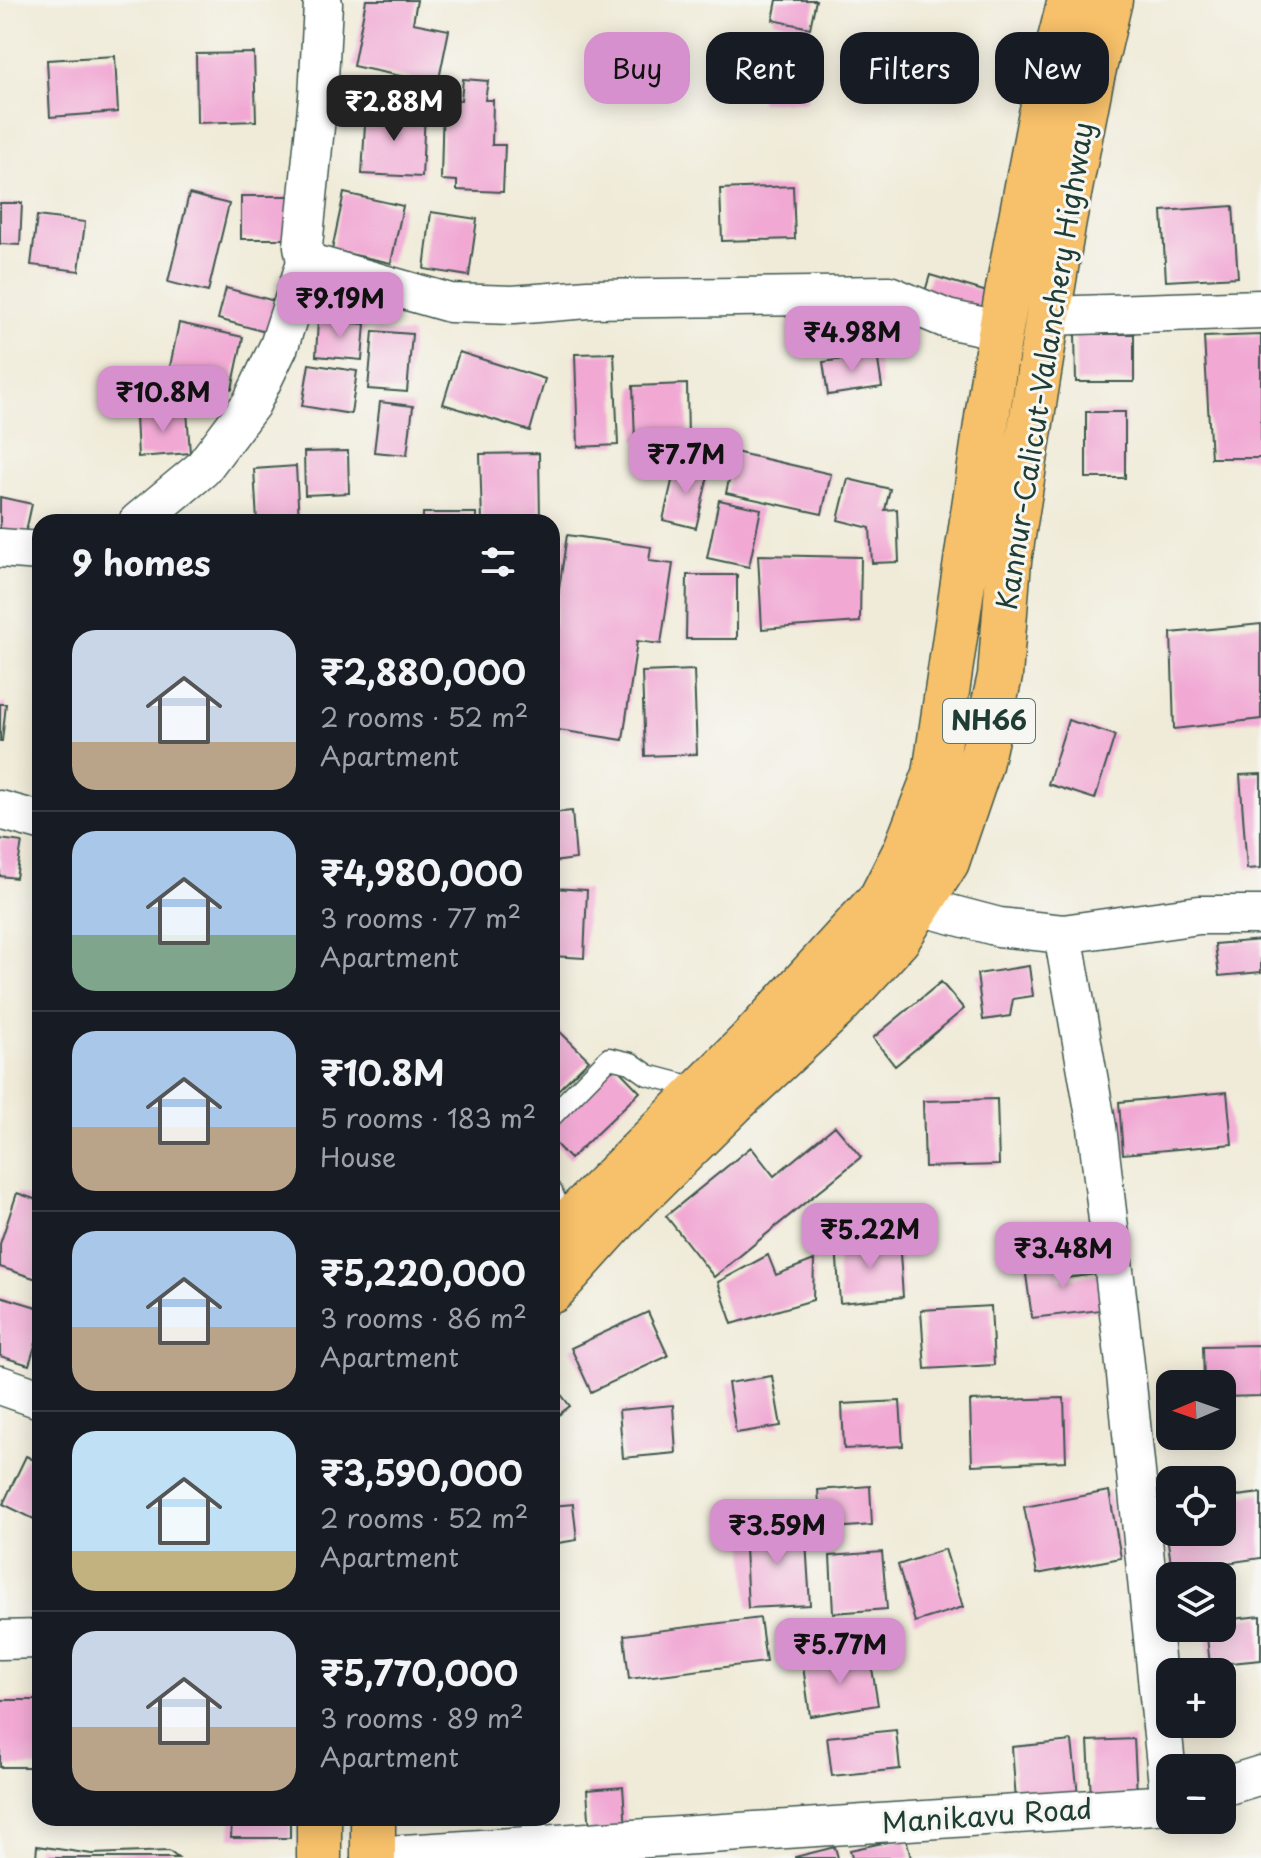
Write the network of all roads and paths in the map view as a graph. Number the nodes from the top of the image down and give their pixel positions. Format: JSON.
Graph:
{"nodes":[{"id":1,"x":322,"y":0,"type":"edge"},
{"id":2,"x":1070,"y":0,"type":"edge"},
{"id":3,"x":1110,"y":0,"type":"edge"},
{"id":4,"x":1015,"y":249,"type":"junction"},
{"id":5,"x":1058,"y":257,"type":"junction"},
{"id":6,"x":306,"y":262,"type":"junction"},
{"id":7,"x":1261,"y":309,"type":"edge"},
{"id":8,"x":1048,"y":316,"type":"junction"},
{"id":9,"x":1000,"y":330,"type":"junction"},
{"id":10,"x":148,"y":514,"type":"edge"},
{"id":11,"x":0,"y":548,"type":"edge"},
{"id":12,"x":32,"y":550,"type":"edge"},
{"id":13,"x":0,"y":810,"type":"edge"},
{"id":14,"x":32,"y":819,"type":"edge"},
{"id":15,"x":919,"y":906,"type":"junction"},
{"id":16,"x":1261,"y":915,"type":"edge"},
{"id":17,"x":1063,"y":934,"type":"junction"},
{"id":18,"x":701,"y":1089,"type":"junction"},
{"id":19,"x":560,"y":1108,"type":"edge"},
{"id":20,"x":560,"y":1216,"type":"edge"},
{"id":21,"x":560,"y":1282,"type":"edge"},
{"id":22,"x":0,"y":1385,"type":"edge"},
{"id":23,"x":32,"y":1396,"type":"edge"},
{"id":24,"x":32,"y":1639,"type":"edge"},
{"id":25,"x":0,"y":1640,"type":"edge"},
{"id":26,"x":1165,"y":1754,"type":"edge"},
{"id":27,"x":1261,"y":1775,"type":"edge"},
{"id":28,"x":1236,"y":1783,"type":"edge"},
{"id":29,"x":1156,"y":1805,"type":"edge"},
{"id":30,"x":319,"y":1826,"type":"edge"},
{"id":31,"x":373,"y":1844,"type":"edge"},
{"id":32,"x":319,"y":1858,"type":"edge"}],
"edges":[{"from":1,"to":6,"type":"street"},
{"from":2,"to":4,"type":"highway","name":"Kannur-Calicut-Valanchery Highway","number":"NH66"},
{"from":3,"to":5,"type":"highway","name":"Kannur-Calicut-Valanchery Highway","number":"NH66"},
{"from":4,"to":5,"type":"highway"},
{"from":4,"to":9,"type":"highway","name":"Kannur-Calicut-Valanchery Highway","number":"NH66"},
{"from":5,"to":8,"type":"highway","name":"Kannur-Calicut-Valanchery Highway","number":"NH66"},
{"from":6,"to":9,"type":"street"},
{"from":6,"to":10,"type":"street"},
{"from":7,"to":8,"type":"street"},
{"from":8,"to":15,"type":"highway","name":"Kannur-Calicut-Valanchery Highway","number":"NH66"},
{"from":9,"to":18,"type":"highway","name":"Kannur-Calicut-Valanchery Highway","number":"NH66"},
{"from":11,"to":12,"type":"street"},
{"from":13,"to":14,"type":"street"},
{"from":15,"to":17,"type":"street"},
{"from":15,"to":21,"type":"highway","name":"Kannur-Calicut-Valanchery Highway","number":"NH66"},
{"from":16,"to":17,"type":"street"},
{"from":17,"to":26,"type":"street"},
{"from":18,"to":19,"type":"lane"},
{"from":18,"to":20,"type":"highway","name":"Kannur-Calicut-Valanchery Highway","number":"NH66"},
{"from":22,"to":23,"type":"street"},
{"from":24,"to":25,"type":"street"},
{"from":27,"to":28,"type":"street"},
{"from":29,"to":31,"type":"street","name":"Manikavu Road"},
{"from":30,"to":32,"type":"highway"}]}
